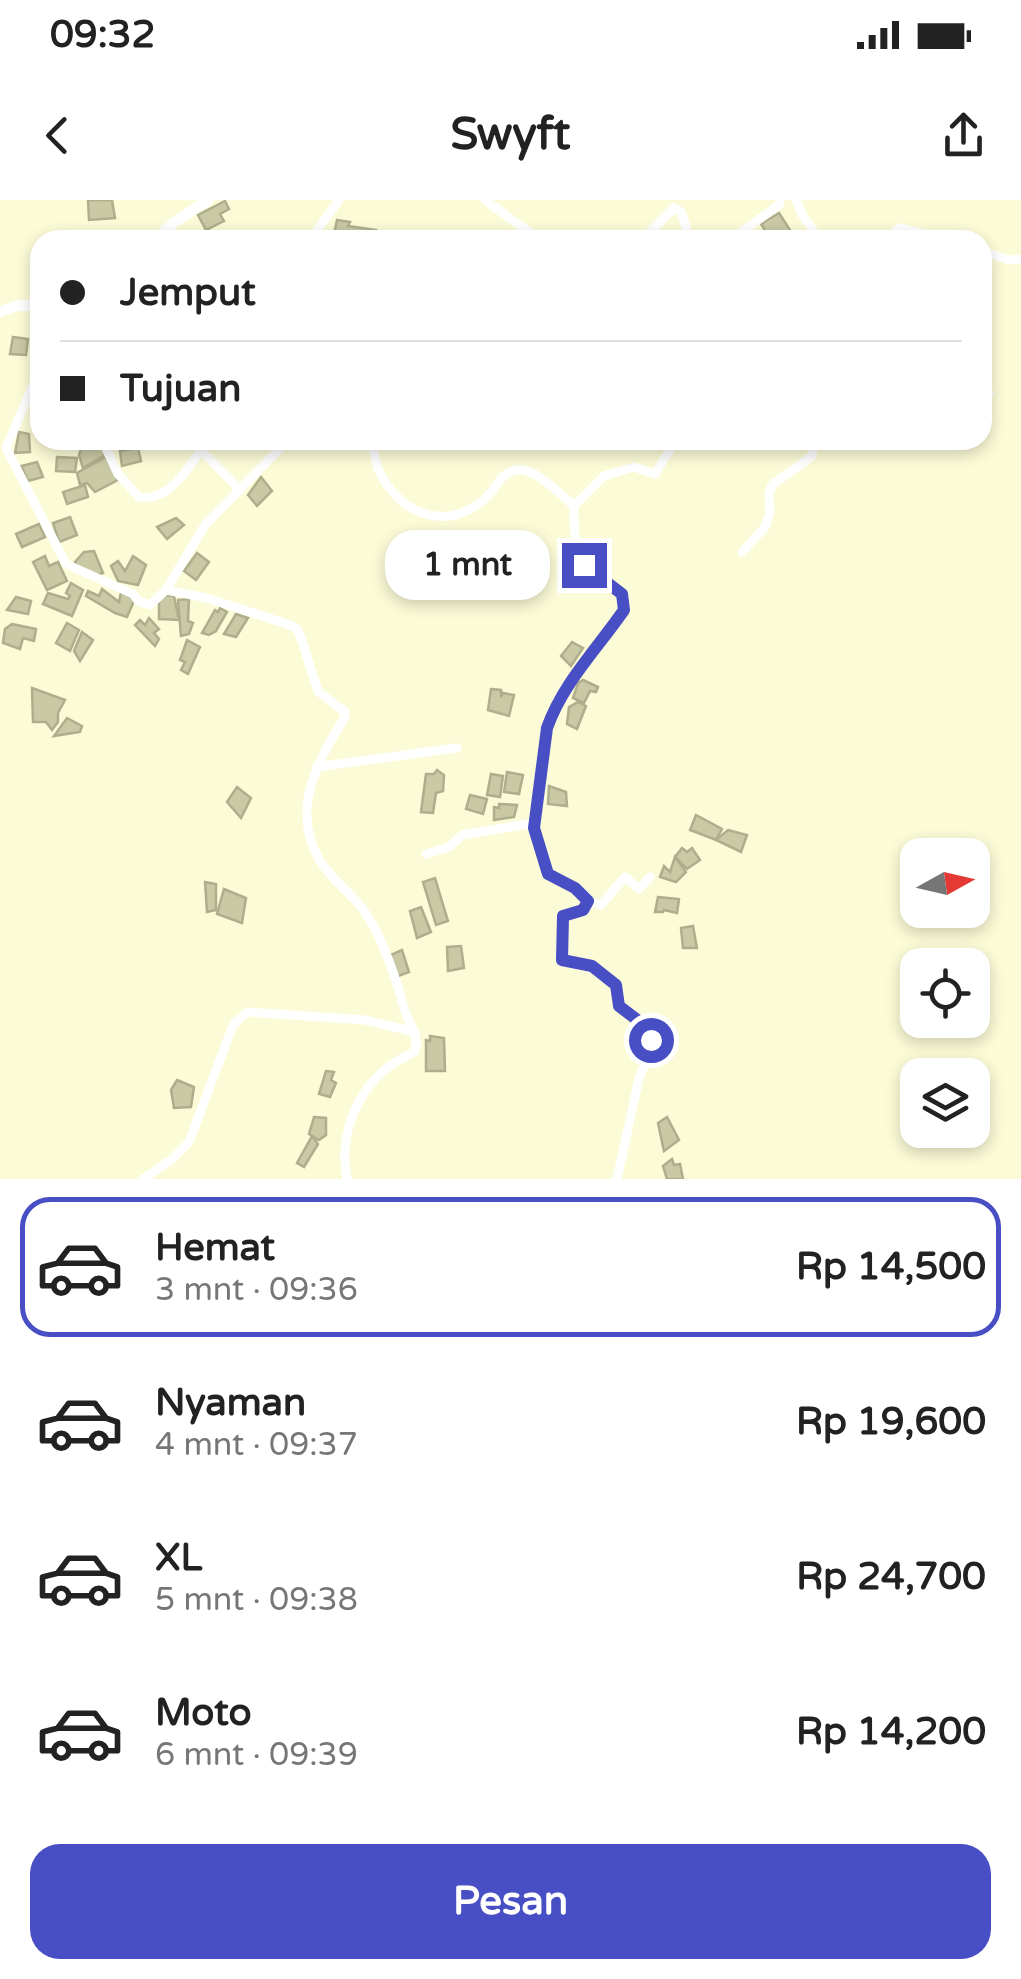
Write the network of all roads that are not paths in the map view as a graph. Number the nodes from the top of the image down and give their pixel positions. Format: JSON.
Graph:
{"nodes":[{"id":1,"x":208,"y":200,"type":"edge"},
{"id":2,"x":339,"y":200,"type":"edge"},
{"id":3,"x":485,"y":200,"type":"edge"},
{"id":4,"x":796,"y":200,"type":"edge"},
{"id":5,"x":782,"y":202,"type":"edge"},
{"id":6,"x":681,"y":205,"type":"edge"},
{"id":7,"x":166,"y":230,"type":"edge"},
{"id":8,"x":317,"y":230,"type":"edge"},
{"id":9,"x":526,"y":230,"type":"edge"},
{"id":10,"x":651,"y":230,"type":"edge"},
{"id":11,"x":687,"y":230,"type":"edge"},
{"id":12,"x":744,"y":230,"type":"edge"},
{"id":13,"x":813,"y":230,"type":"edge"},
{"id":14,"x":992,"y":254,"type":"edge"},
{"id":15,"x":1021,"y":259,"type":"edge"},
{"id":16,"x":30,"y":305,"type":"edge"},
{"id":17,"x":0,"y":312,"type":"edge"},
{"id":18,"x":30,"y":392,"type":"edge"},
{"id":19,"x":107,"y":450,"type":"edge"},
{"id":20,"x":201,"y":450,"type":"joint"},
{"id":21,"x":278,"y":450,"type":"edge"},
{"id":22,"x":373,"y":450,"type":"edge"},
{"id":23,"x":670,"y":450,"type":"edge"},
{"id":24,"x":813,"y":450,"type":"edge"},
{"id":25,"x":240,"y":490,"type":"junction"},
{"id":26,"x":574,"y":506,"type":"junction"},
{"id":27,"x":742,"y":552,"type":"dead end"},
{"id":28,"x":166,"y":590,"type":"junction"},
{"id":29,"x":457,"y":748,"type":"dead end"},
{"id":30,"x":316,"y":767,"type":"junction"},
{"id":31,"x":534,"y":823,"type":"junction"},
{"id":32,"x":426,"y":854,"type":"dead end"},
{"id":33,"x":650,"y":877,"type":"dead end"},
{"id":34,"x":588,"y":901,"type":"junction"},
{"id":35,"x":415,"y":1032,"type":"junction"},
{"id":36,"x":143,"y":1179,"type":"edge"},
{"id":37,"x":347,"y":1179,"type":"edge"},
{"id":38,"x":617,"y":1179,"type":"edge"}],
"edges":[{"from":1,"to":7,"type":"main road"},
{"from":2,"to":8,"type":"street"},
{"from":3,"to":9,"type":"street"},
{"from":4,"to":13,"type":"street"},
{"from":5,"to":12,"type":"street"},
{"from":6,"to":10,"type":"street"},
{"from":6,"to":11,"type":"street"},
{"from":14,"to":15,"type":"street"},
{"from":16,"to":17,"type":"main road"},
{"from":18,"to":28,"type":"street"},
{"from":19,"to":20,"type":"street"},
{"from":20,"to":25,"type":"street"},
{"from":21,"to":25,"type":"street"},
{"from":22,"to":26,"type":"street"},
{"from":23,"to":26,"type":"street"},
{"from":24,"to":27,"type":"street"},
{"from":25,"to":28,"type":"street"},
{"from":26,"to":31,"type":"street"},
{"from":28,"to":30,"type":"street"},
{"from":29,"to":30,"type":"street"},
{"from":30,"to":35,"type":"street"},
{"from":31,"to":32,"type":"street"},
{"from":31,"to":34,"type":"street"},
{"from":33,"to":34,"type":"street"},
{"from":34,"to":38,"type":"street"},
{"from":35,"to":36,"type":"street"},
{"from":35,"to":37,"type":"street"}]}
